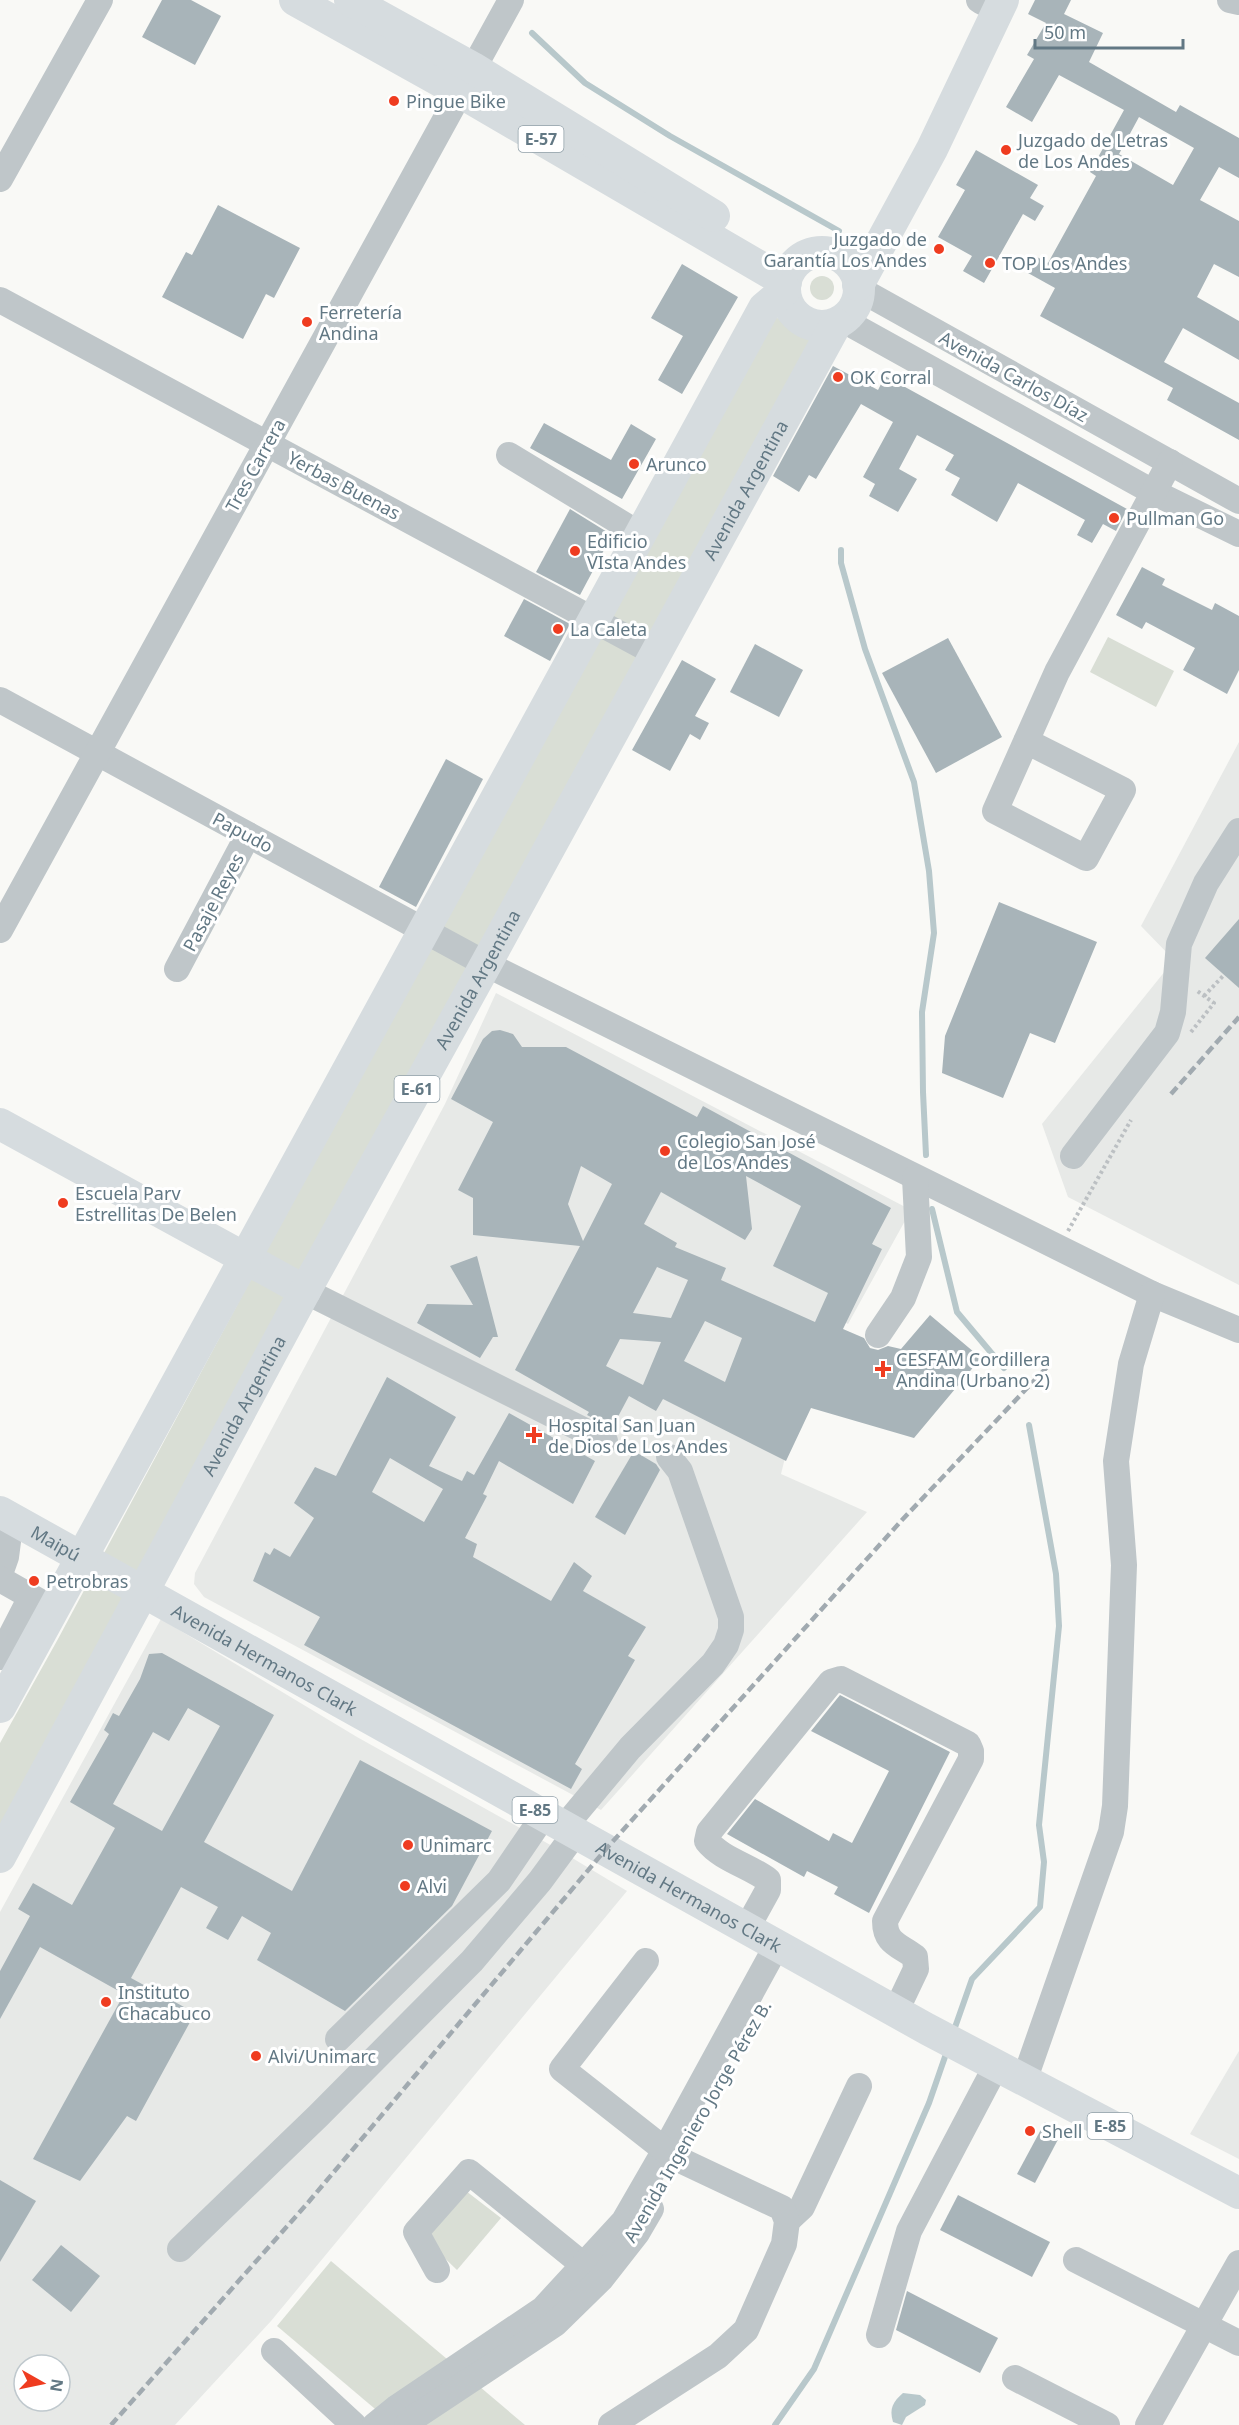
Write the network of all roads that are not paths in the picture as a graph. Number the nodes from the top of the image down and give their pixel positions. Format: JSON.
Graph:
{"nodes":[{"id":1,"x":100,"y":0,"type":"edge"},
{"id":2,"x":295,"y":0,"type":"edge"},
{"id":3,"x":350,"y":0,"type":"edge"},
{"id":4,"x":511,"y":0,"type":"edge"},
{"id":5,"x":992,"y":0,"type":"edge"},
{"id":6,"x":1230,"y":0,"type":"edge"},
{"id":7,"x":1239,"y":2,"type":"edge"},
{"id":8,"x":467,"y":80,"type":"junction"},
{"id":9,"x":0,"y":179,"type":"edge"},
{"id":10,"x":788,"y":279,"type":"junction"},
{"id":11,"x":855,"y":279,"type":"junction"},
{"id":12,"x":0,"y":300,"type":"edge"},
{"id":13,"x":840,"y":322,"type":"junction"},
{"id":14,"x":267,"y":444,"type":"junction"},
{"id":15,"x":509,"y":455,"type":"dead end"},
{"id":16,"x":1170,"y":462,"type":"junction"},
{"id":17,"x":1154,"y":492,"type":"junction"},
{"id":18,"x":1239,"y":501,"type":"edge"},
{"id":19,"x":1239,"y":534,"type":"edge"},
{"id":20,"x":641,"y":535,"type":"junction"},
{"id":21,"x":595,"y":621,"type":"junction"},
{"id":22,"x":657,"y":654,"type":"junction"},
{"id":23,"x":0,"y":700,"type":"edge"},
{"id":24,"x":1026,"y":741,"type":"junction"},
{"id":25,"x":97,"y":753,"type":"junction"},
{"id":26,"x":1239,"y":831,"type":"edge"},
{"id":27,"x":248,"y":835,"type":"junction"},
{"id":28,"x":0,"y":930,"type":"edge"},
{"id":29,"x":423,"y":930,"type":"junction"},
{"id":30,"x":486,"y":964,"type":"junction"},
{"id":31,"x":177,"y":969,"type":"dead end"},
{"id":32,"x":0,"y":1125,"type":"edge"},
{"id":33,"x":1073,"y":1156,"type":"dead end"},
{"id":34,"x":915,"y":1178,"type":"junction"},
{"id":35,"x":245,"y":1258,"type":"junction"},
{"id":36,"x":305,"y":1291,"type":"junction"},
{"id":37,"x":1152,"y":1294,"type":"junction"},
{"id":38,"x":1239,"y":1330,"type":"edge"},
{"id":39,"x":878,"y":1335,"type":"dead end"},
{"id":40,"x":605,"y":1441,"type":"dead end"},
{"id":41,"x":669,"y":1457,"type":"dead end"},
{"id":42,"x":5,"y":1515,"type":"edge"},
{"id":43,"x":83,"y":1557,"type":"junction"},
{"id":44,"x":0,"y":1574,"type":"edge"},
{"id":45,"x":0,"y":1579,"type":"edge"},
{"id":46,"x":144,"y":1591,"type":"junction"},
{"id":47,"x":42,"y":1603,"type":"junction"},
{"id":48,"x":0,"y":1657,"type":"edge"},
{"id":49,"x":3,"y":1693,"type":"edge"},
{"id":50,"x":562,"y":1824,"type":"junction"},
{"id":51,"x":0,"y":1857,"type":"edge"},
{"id":52,"x":747,"y":1928,"type":"junction"},
{"id":53,"x":784,"y":1949,"type":"junction"},
{"id":54,"x":646,"y":1961,"type":"dead end"},
{"id":55,"x":896,"y":2011,"type":"junction"},
{"id":56,"x":338,"y":2039,"type":"dead end"},
{"id":57,"x":989,"y":2062,"type":"junction"},
{"id":58,"x":1024,"y":2081,"type":"junction"},
{"id":59,"x":859,"y":2086,"type":"dead end"},
{"id":60,"x":672,"y":2155,"type":"junction"},
{"id":61,"x":1239,"y":2193,"type":"edge"},
{"id":62,"x":787,"y":2221,"type":"junction"},
{"id":63,"x":180,"y":2249,"type":"dead end"},
{"id":64,"x":1076,"y":2259,"type":"dead end"},
{"id":65,"x":1239,"y":2263,"type":"edge"},
{"id":66,"x":437,"y":2270,"type":"dead end"},
{"id":67,"x":593,"y":2272,"type":"junction"},
{"id":68,"x":1204,"y":2324,"type":"junction"},
{"id":69,"x":879,"y":2335,"type":"dead end"},
{"id":70,"x":1239,"y":2343,"type":"edge"},
{"id":71,"x":507,"y":2344,"type":"junction"},
{"id":72,"x":274,"y":2351,"type":"dead end"},
{"id":73,"x":1015,"y":2378,"type":"dead end"},
{"id":74,"x":354,"y":2425,"type":"edge"},
{"id":75,"x":375,"y":2425,"type":"edge"},
{"id":76,"x":407,"y":2425,"type":"edge"},
{"id":77,"x":611,"y":2425,"type":"edge"},
{"id":78,"x":1107,"y":2425,"type":"edge"},
{"id":79,"x":1148,"y":2425,"type":"edge"}],
"edges":[{"from":1,"to":9,"type":"street"},
{"from":2,"to":8,"type":"main road","number":"E-57"},
{"from":3,"to":8,"type":"main road","number":"E-57"},
{"from":4,"to":8,"type":"street","name":"Tres Carrera"},
{"from":5,"to":11,"type":"main road","number":"E-61"},
{"from":5,"to":11,"type":"main road","number":"E-61"},
{"from":6,"to":7,"type":"street"},
{"from":8,"to":10,"type":"main road","number":"E-57"},
{"from":8,"to":14,"type":"street","name":"Tres Carrera"},
{"from":10,"to":11,"type":"main road"},
{"from":10,"to":13,"type":"main road"},
{"from":10,"to":20,"type":"main road"},
{"from":11,"to":13,"type":"main road","name":"Avenida Argentina","number":"E-61"},
{"from":11,"to":16,"type":"street","name":"Avenida Carlos Díaz"},
{"from":12,"to":14,"type":"street","name":"Yerbas Buenas"},
{"from":13,"to":17,"type":"street","name":"Avenida Carlos Díaz"},
{"from":13,"to":22,"type":"main road","name":"Avenida Argentina","number":"E-61"},
{"from":14,"to":21,"type":"street","name":"Yerbas Buenas"},
{"from":14,"to":25,"type":"street","name":"Tres Carrera"},
{"from":15,"to":20,"type":"street"},
{"from":16,"to":17,"type":"street"},
{"from":16,"to":18,"type":"street","name":"Avenida Carlos Díaz"},
{"from":17,"to":19,"type":"street","name":"Avenida Carlos Díaz"},
{"from":17,"to":24,"type":"street"},
{"from":20,"to":21,"type":"main road"},
{"from":21,"to":22,"type":"street","name":"Yerbas Buenas"},
{"from":21,"to":29,"type":"main road"},
{"from":22,"to":30,"type":"main road","name":"Avenida Argentina","number":"E-61"},
{"from":23,"to":25,"type":"street","name":"Papudo"},
{"from":24,"to":24,"type":"street"},
{"from":25,"to":27,"type":"street","name":"Papudo"},
{"from":25,"to":28,"type":"street","name":"Tres Carrera"},
{"from":26,"to":33,"type":"street"},
{"from":27,"to":29,"type":"street","name":"Papudo"},
{"from":27,"to":31,"type":"street","name":"Pasaje Reyes"},
{"from":29,"to":30,"type":"street","name":"Papudo"},
{"from":29,"to":35,"type":"main road"},
{"from":30,"to":34,"type":"street","name":"Papudo"},
{"from":30,"to":36,"type":"main road","name":"Avenida Argentina","number":"E-61"},
{"from":32,"to":35,"type":"main road"},
{"from":34,"to":37,"type":"street","name":"Papudo"},
{"from":34,"to":39,"type":"street"},
{"from":35,"to":36,"type":"main road"},
{"from":35,"to":43,"type":"main road"},
{"from":36,"to":40,"type":"street"},
{"from":36,"to":46,"type":"main road","name":"Avenida Argentina","number":"E-61"},
{"from":37,"to":38,"type":"street","name":"Papudo"},
{"from":37,"to":58,"type":"street"},
{"from":41,"to":50,"type":"street"},
{"from":42,"to":43,"type":"main road","name":"Maipú"},
{"from":42,"to":44,"type":"street"},
{"from":43,"to":46,"type":"main road","name":"Maipú","number":"E-85"},
{"from":43,"to":47,"type":"main road"},
{"from":45,"to":47,"type":"street"},
{"from":46,"to":50,"type":"main road","name":"Avenida Hermanos Clark","number":"E-85"},
{"from":46,"to":51,"type":"main road","name":"Avenida Argentina","number":"E-61"},
{"from":47,"to":48,"type":"street"},
{"from":47,"to":49,"type":"main road"},
{"from":50,"to":52,"type":"main road","name":"Avenida Hermanos Clark","number":"E-85"},
{"from":50,"to":56,"type":"street"},
{"from":50,"to":63,"type":"street"},
{"from":52,"to":53,"type":"main road","name":"Avenida Hermanos Clark","number":"E-85"},
{"from":52,"to":55,"type":"street"},
{"from":53,"to":55,"type":"main road","name":"Avenida Hermanos Clark","number":"E-85"},
{"from":53,"to":60,"type":"street","name":"Avenida Ingeniero Jorge Pérez B."},
{"from":54,"to":60,"type":"street"},
{"from":55,"to":57,"type":"main road","name":"Avenida Hermanos Clark","number":"E-85"},
{"from":57,"to":58,"type":"main road","name":"Avenida Hermanos Clark","number":"E-85"},
{"from":57,"to":69,"type":"street"},
{"from":58,"to":61,"type":"main road","name":"Avenida Hermanos Clark","number":"E-85"},
{"from":59,"to":62,"type":"street"},
{"from":60,"to":62,"type":"street"},
{"from":60,"to":67,"type":"street","name":"Avenida Ingeniero Jorge Pérez B."},
{"from":62,"to":77,"type":"street"},
{"from":64,"to":68,"type":"street"},
{"from":65,"to":68,"type":"street"},
{"from":66,"to":67,"type":"street"},
{"from":67,"to":71,"type":"street","name":"Avenida Ingeniero Jorge Pérez B."},
{"from":68,"to":70,"type":"street"},
{"from":68,"to":79,"type":"street"},
{"from":71,"to":75,"type":"street","name":"Avenida Ingeniero Jorge Pérez B."},
{"from":71,"to":76,"type":"street","name":"Avenida Ingeniero Jorge Pérez B."},
{"from":72,"to":74,"type":"street"},
{"from":73,"to":78,"type":"street"}]}
